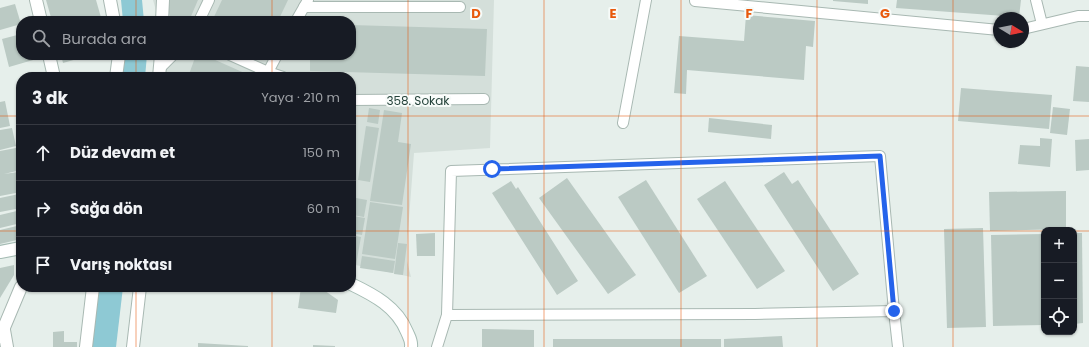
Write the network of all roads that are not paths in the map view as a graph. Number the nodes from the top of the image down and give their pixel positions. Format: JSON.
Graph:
{"nodes":[{"id":1,"x":36,"y":0,"type":"edge"},
{"id":2,"x":110,"y":0,"type":"edge"},
{"id":3,"x":163,"y":0,"type":"edge"},
{"id":4,"x":209,"y":0,"type":"edge"},
{"id":5,"x":646,"y":0,"type":"edge"},
{"id":6,"x":1036,"y":0,"type":"edge"},
{"id":7,"x":695,"y":1,"type":"dead end"},
{"id":8,"x":306,"y":4,"type":"edge"},
{"id":9,"x":460,"y":7,"type":"dead end"},
{"id":10,"x":40,"y":16,"type":"edge"},
{"id":11,"x":113,"y":16,"type":"edge"},
{"id":12,"x":162,"y":16,"type":"edge"},
{"id":13,"x":201,"y":16,"type":"edge"},
{"id":14,"x":299,"y":16,"type":"edge"},
{"id":15,"x":1089,"y":16,"type":"edge"},
{"id":16,"x":1042,"y":24,"type":"junction"},
{"id":17,"x":1029,"y":27,"type":"edge"},
{"id":18,"x":993,"y":29,"type":"edge"},
{"id":19,"x":50,"y":60,"type":"edge"},
{"id":20,"x":118,"y":60,"type":"edge"},
{"id":21,"x":161,"y":60,"type":"edge"},
{"id":22,"x":169,"y":60,"type":"edge"},
{"id":23,"x":240,"y":60,"type":"edge"},
{"id":24,"x":274,"y":60,"type":"edge"},
{"id":25,"x":53,"y":72,"type":"edge"},
{"id":26,"x":117,"y":72,"type":"edge"},
{"id":27,"x":160,"y":72,"type":"edge"},
{"id":28,"x":263,"y":72,"type":"edge"},
{"id":29,"x":268,"y":72,"type":"edge"},
{"id":30,"x":484,"y":99,"type":"dead end"},
{"id":31,"x":356,"y":102,"type":"edge"},
{"id":32,"x":623,"y":122,"type":"dead end"},
{"id":33,"x":16,"y":249,"type":"edge"},
{"id":34,"x":0,"y":252,"type":"edge"},
{"id":35,"x":356,"y":286,"type":"edge"},
{"id":36,"x":19,"y":292,"type":"edge"},
{"id":37,"x":92,"y":292,"type":"edge"},
{"id":38,"x":139,"y":292,"type":"edge"},
{"id":39,"x":894,"y":311,"type":"junction"},
{"id":40,"x":447,"y":314,"type":"junction"},
{"id":41,"x":2,"y":334,"type":"edge"},
{"id":42,"x":7,"y":347,"type":"edge"},
{"id":43,"x":86,"y":347,"type":"edge"},
{"id":44,"x":133,"y":347,"type":"edge"},
{"id":45,"x":411,"y":347,"type":"edge"},
{"id":46,"x":437,"y":347,"type":"edge"},
{"id":47,"x":898,"y":347,"type":"edge"}],
"edges":[{"from":1,"to":10,"type":"street"},
{"from":2,"to":11,"type":"street"},
{"from":3,"to":12,"type":"street"},
{"from":4,"to":13,"type":"lane"},
{"from":5,"to":32,"type":"lane"},
{"from":6,"to":16,"type":"lane"},
{"from":7,"to":18,"type":"lane"},
{"from":8,"to":9,"type":"lane"},
{"from":8,"to":14,"type":"lane"},
{"from":15,"to":16,"type":"lane"},
{"from":16,"to":17,"type":"lane"},
{"from":19,"to":25,"type":"street"},
{"from":20,"to":26,"type":"street"},
{"from":21,"to":27,"type":"street"},
{"from":22,"to":27,"type":"lane"},
{"from":23,"to":28,"type":"lane"},
{"from":24,"to":29,"type":"lane"},
{"from":30,"to":31,"type":"lane","name":"358. Sokak"},
{"from":33,"to":34,"type":"street"},
{"from":35,"to":45,"type":"street"},
{"from":36,"to":41,"type":"street"},
{"from":37,"to":43,"type":"street"},
{"from":38,"to":44,"type":"street"},
{"from":39,"to":40,"type":"lane"},
{"from":39,"to":40,"type":"lane"},
{"from":39,"to":47,"type":"lane"},
{"from":40,"to":46,"type":"lane"},
{"from":41,"to":42,"type":"street"}]}
